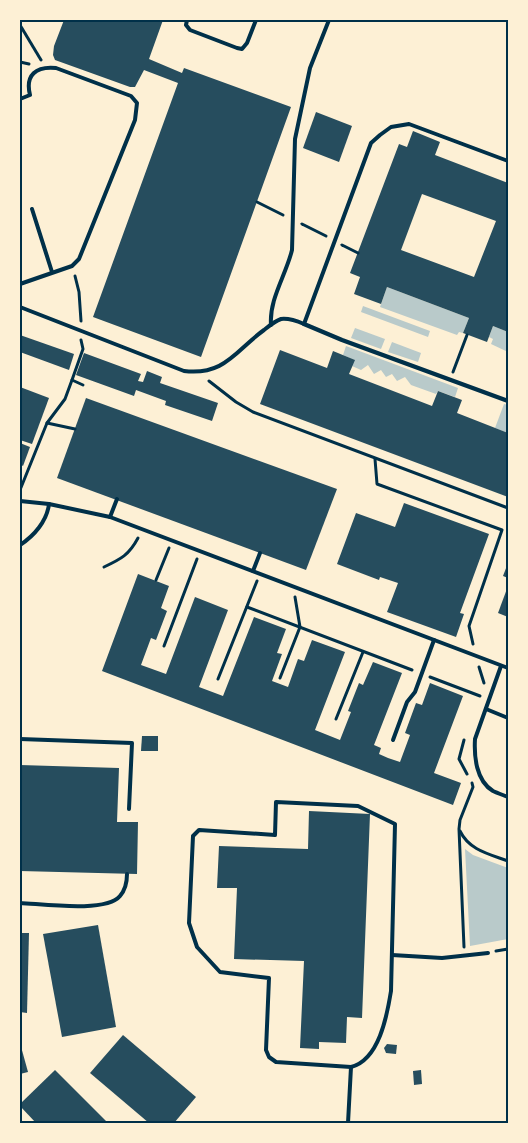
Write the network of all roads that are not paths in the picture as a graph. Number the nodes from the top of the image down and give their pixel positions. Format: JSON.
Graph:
{"nodes":[{"id":1,"x":187,"y":20,"type":"edge"},
{"id":2,"x":256,"y":20,"type":"edge"},
{"id":3,"x":329,"y":20,"type":"edge"},
{"id":4,"x":20,"y":99,"type":"edge"},
{"id":5,"x":508,"y":161,"type":"edge"},
{"id":6,"x":32,"y":209,"type":"dead end"},
{"id":7,"x":52,"y":272,"type":"junction"},
{"id":8,"x":20,"y":284,"type":"edge"},
{"id":9,"x":20,"y":307,"type":"edge"},
{"id":10,"x":304,"y":324,"type":"junction"},
{"id":11,"x":271,"y":325,"type":"junction"},
{"id":12,"x":508,"y":401,"type":"edge"},
{"id":13,"x":117,"y":499,"type":"dead end"},
{"id":14,"x":20,"y":501,"type":"edge"},
{"id":15,"x":49,"y":504,"type":"junction"},
{"id":16,"x":110,"y":517,"type":"junction"},
{"id":17,"x":20,"y":545,"type":"edge"},
{"id":18,"x":260,"y":553,"type":"dead end"},
{"id":19,"x":253,"y":571,"type":"junction"},
{"id":20,"x":434,"y":640,"type":"junction"},
{"id":21,"x":501,"y":666,"type":"junction"},
{"id":22,"x":508,"y":668,"type":"edge"},
{"id":23,"x":486,"y":709,"type":"junction"},
{"id":24,"x":508,"y":718,"type":"edge"},
{"id":25,"x":20,"y":739,"type":"edge"},
{"id":26,"x":393,"y":740,"type":"dead end"},
{"id":27,"x":508,"y":797,"type":"edge"},
{"id":28,"x":129,"y":809,"type":"dead end"},
{"id":29,"x":127,"y":874,"type":"dead end"},
{"id":30,"x":20,"y":903,"type":"edge"},
{"id":31,"x":488,"y":953,"type":"dead end"},
{"id":32,"x":392,"y":955,"type":"junction"},
{"id":33,"x":351,"y":1067,"type":"junction"},
{"id":34,"x":348,"y":1123,"type":"edge"}],
"edges":[{"from":1,"to":2,"type":"lane"},
{"from":3,"to":11,"type":"lane"},
{"from":4,"to":7,"type":"lane"},
{"from":5,"to":10,"type":"lane"},
{"from":6,"to":7,"type":"lane"},
{"from":7,"to":8,"type":"lane"},
{"from":9,"to":11,"type":"lane"},
{"from":10,"to":11,"type":"lane"},
{"from":10,"to":12,"type":"street"},
{"from":13,"to":16,"type":"lane"},
{"from":14,"to":15,"type":"lane"},
{"from":15,"to":16,"type":"lane"},
{"from":15,"to":17,"type":"lane"},
{"from":16,"to":19,"type":"lane"},
{"from":18,"to":19,"type":"lane"},
{"from":19,"to":20,"type":"lane"},
{"from":20,"to":21,"type":"lane"},
{"from":20,"to":26,"type":"lane"},
{"from":21,"to":22,"type":"lane"},
{"from":21,"to":23,"type":"lane"},
{"from":23,"to":24,"type":"lane"},
{"from":23,"to":27,"type":"lane"},
{"from":25,"to":28,"type":"lane"},
{"from":29,"to":30,"type":"lane"},
{"from":31,"to":32,"type":"lane"},
{"from":32,"to":33,"type":"lane"},
{"from":32,"to":33,"type":"lane"},
{"from":33,"to":34,"type":"lane"}]}
